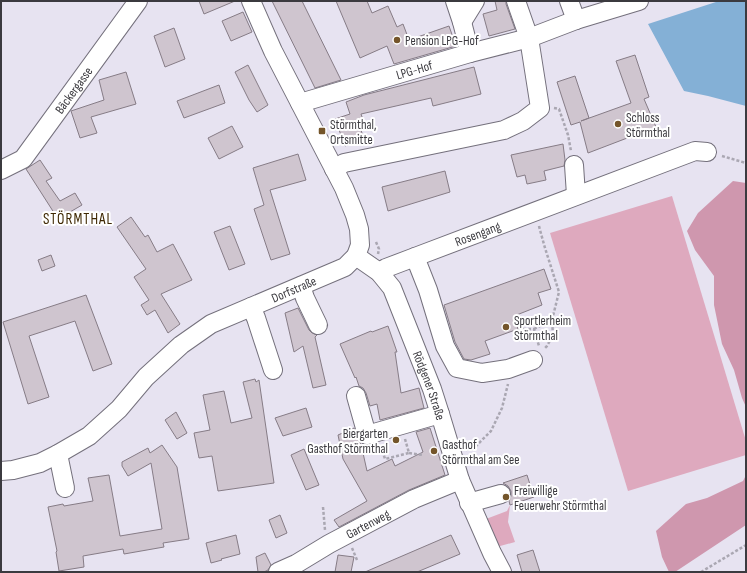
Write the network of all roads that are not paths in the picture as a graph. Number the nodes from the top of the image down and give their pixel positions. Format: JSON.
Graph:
{"nodes":[{"id":1,"x":138,"y":1,"type":"edge"},
{"id":2,"x":251,"y":1,"type":"edge"},
{"id":3,"x":455,"y":1,"type":"edge"},
{"id":4,"x":474,"y":1,"type":"edge"},
{"id":5,"x":516,"y":1,"type":"edge"},
{"id":6,"x":569,"y":1,"type":"edge"},
{"id":7,"x":639,"y":1,"type":"edge"},
{"id":8,"x":576,"y":20,"type":"junction"},
{"id":9,"x":462,"y":22,"type":"junction"},
{"id":10,"x":529,"y":38,"type":"junction"},
{"id":11,"x":470,"y":53,"type":"junction"},
{"id":12,"x":300,"y":103,"type":"junction"},
{"id":13,"x":707,"y":152,"type":"road end"},
{"id":14,"x":574,"y":165,"type":"road end"},
{"id":15,"x":334,"y":168,"type":"junction"},
{"id":16,"x":1,"y":170,"type":"edge"},
{"id":17,"x":576,"y":195,"type":"junction"},
{"id":18,"x":356,"y":256,"type":"junction"},
{"id":19,"x":415,"y":257,"type":"junction"},
{"id":20,"x":379,"y":272,"type":"junction"},
{"id":21,"x":301,"y":286,"type":"junction"},
{"id":22,"x":251,"y":307,"type":"junction"},
{"id":23,"x":318,"y":324,"type":"dead end"},
{"id":24,"x":533,"y":360,"type":"dead end"},
{"id":25,"x":273,"y":370,"type":"dead end"},
{"id":26,"x":356,"y":396,"type":"dead end"},
{"id":27,"x":440,"y":414,"type":"junction"},
{"id":28,"x":58,"y":454,"type":"junction"},
{"id":29,"x":1,"y":471,"type":"edge"},
{"id":30,"x":460,"y":480,"type":"junction"},
{"id":31,"x":65,"y":488,"type":"dead end"},
{"id":32,"x":502,"y":494,"type":"dead end"},
{"id":33,"x":469,"y":502,"type":"junction"},
{"id":34,"x":278,"y":572,"type":"edge"},
{"id":35,"x":502,"y":572,"type":"edge"}],
"edges":[{"from":1,"to":16,"type":"street","name":"Bäckergasse"},
{"from":2,"to":12,"type":"street"},
{"from":3,"to":9,"type":"street"},
{"from":4,"to":9,"type":"street"},
{"from":5,"to":10,"type":"street"},
{"from":6,"to":8,"type":"street"},
{"from":7,"to":8,"type":"street","name":"LPG-Hof"},
{"from":8,"to":10,"type":"street","name":"LPG-Hof"},
{"from":9,"to":11,"type":"street"},
{"from":10,"to":11,"type":"street","name":"LPG-Hof"},
{"from":10,"to":15,"type":"street"},
{"from":11,"to":12,"type":"street","name":"LPG-Hof"},
{"from":12,"to":15,"type":"street"},
{"from":13,"to":17,"type":"street","name":"Rosengang"},
{"from":14,"to":17,"type":"street"},
{"from":15,"to":18,"type":"street"},
{"from":17,"to":19,"type":"street","name":"Rosengang"},
{"from":18,"to":20,"type":"street","name":"Rödgener Straße"},
{"from":18,"to":21,"type":"street","name":"Dorfstraße"},
{"from":19,"to":20,"type":"street","name":"Rosengang"},
{"from":19,"to":24,"type":"street"},
{"from":20,"to":27,"type":"street","name":"Rödgener Straße"},
{"from":21,"to":22,"type":"street","name":"Dorfstraße"},
{"from":21,"to":23,"type":"street"},
{"from":22,"to":25,"type":"street"},
{"from":22,"to":28,"type":"street","name":"Dorfstraße"},
{"from":26,"to":27,"type":"street"},
{"from":27,"to":30,"type":"street","name":"Rödgener Straße"},
{"from":28,"to":29,"type":"street","name":"Dorfstraße"},
{"from":28,"to":31,"type":"street"},
{"from":30,"to":33,"type":"street","name":"Rödgener Straße"},
{"from":30,"to":34,"type":"street","name":"Gartenweg"},
{"from":32,"to":33,"type":"street"},
{"from":33,"to":35,"type":"street","name":"Rödgener Straße"}]}
